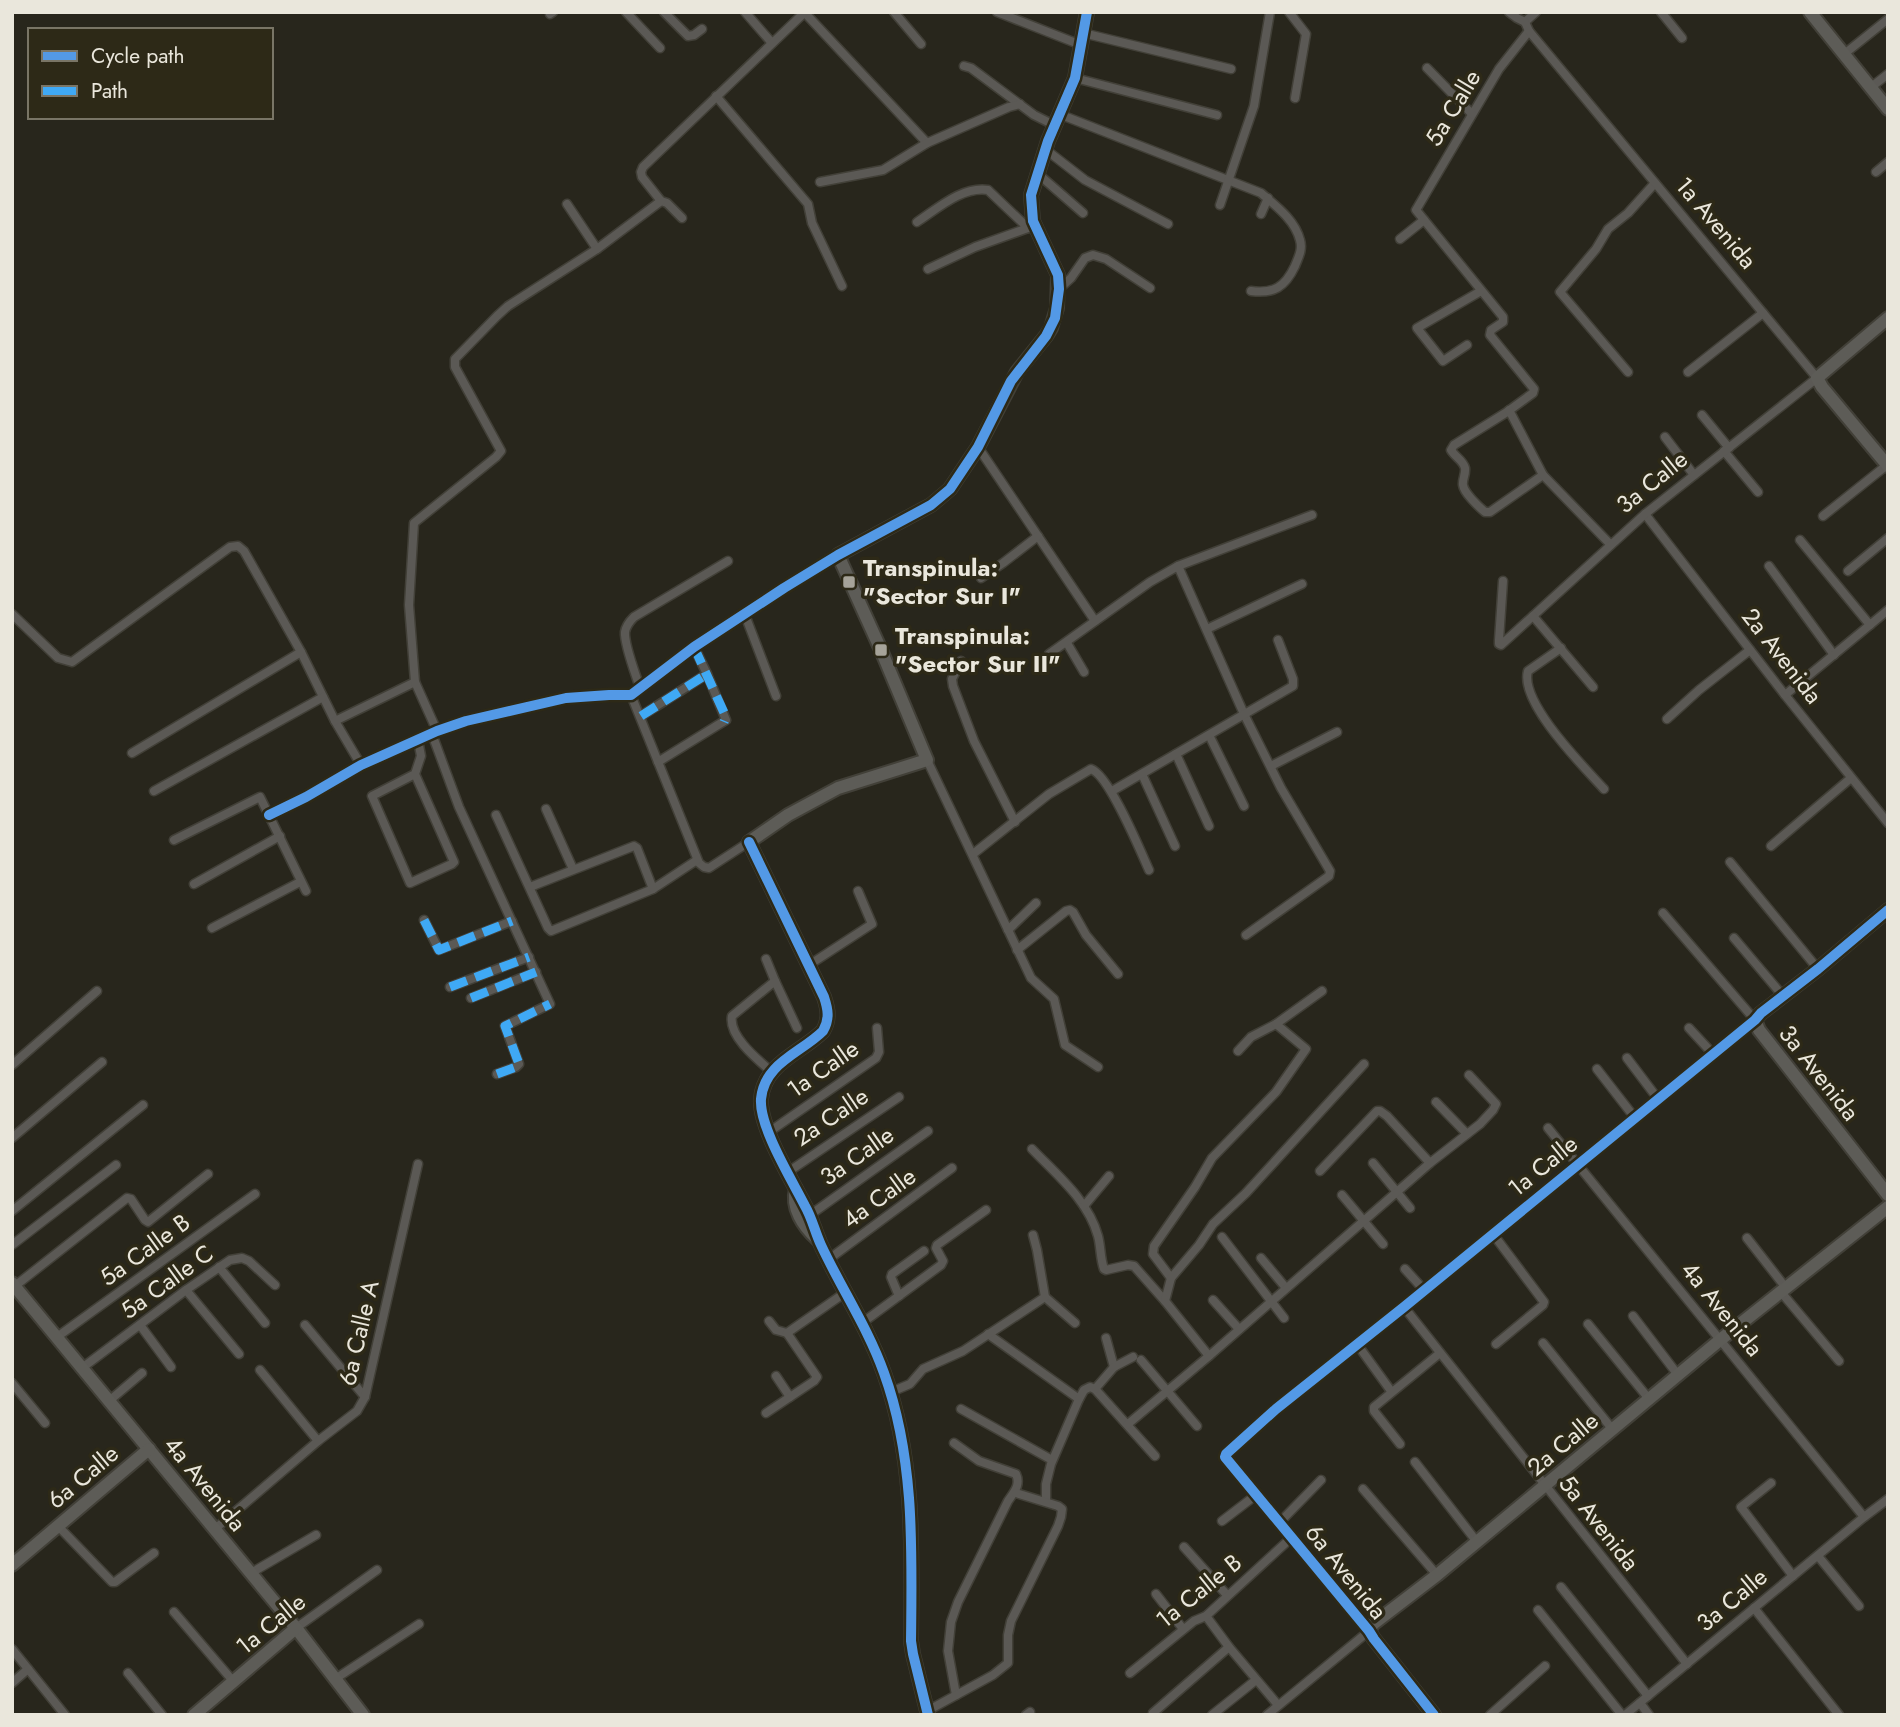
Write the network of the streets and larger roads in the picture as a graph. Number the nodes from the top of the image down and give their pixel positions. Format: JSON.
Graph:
{"nodes":[{"id":1,"x":626,"y":12,"type":"edge"},
{"id":2,"x":664,"y":12,"type":"edge"},
{"id":3,"x":745,"y":12,"type":"edge"},
{"id":4,"x":805,"y":12,"type":"edge"},
{"id":5,"x":894,"y":12,"type":"edge"},
{"id":6,"x":996,"y":12,"type":"edge"},
{"id":7,"x":1087,"y":12,"type":"edge"},
{"id":8,"x":1270,"y":12,"type":"edge"},
{"id":9,"x":1289,"y":12,"type":"edge"},
{"id":10,"x":1509,"y":12,"type":"edge"},
{"id":11,"x":1536,"y":12,"type":"edge"},
{"id":12,"x":1661,"y":12,"type":"edge"},
{"id":13,"x":1810,"y":12,"type":"edge"},
{"id":14,"x":1888,"y":19,"type":"edge"},
{"id":15,"x":1525,"y":22,"type":"junction"},
{"id":16,"x":702,"y":29,"type":"dead end"},
{"id":17,"x":1529,"y":31,"type":"junction"},
{"id":18,"x":1682,"y":38,"type":"dead end"},
{"id":19,"x":1082,"y":39,"type":"junction"},
{"id":20,"x":772,"y":43,"type":"junction"},
{"id":21,"x":921,"y":44,"type":"dead end"},
{"id":22,"x":660,"y":48,"type":"dead end"},
{"id":23,"x":1843,"y":55,"type":"junction"},
{"id":24,"x":964,"y":66,"type":"dead end"},
{"id":25,"x":1427,"y":68,"type":"dead end"},
{"id":26,"x":1231,"y":69,"type":"dead end"},
{"id":27,"x":1888,"y":74,"type":"edge"},
{"id":28,"x":1075,"y":78,"type":"junction"},
{"id":29,"x":1870,"y":88,"type":"junction"},
{"id":30,"x":716,"y":96,"type":"junction"},
{"id":31,"x":1295,"y":98,"type":"dead end"},
{"id":32,"x":1020,"y":104,"type":"junction"},
{"id":33,"x":1888,"y":109,"type":"edge"},
{"id":34,"x":1472,"y":114,"type":"junction"},
{"id":35,"x":1217,"y":115,"type":"dead end"},
{"id":36,"x":1057,"y":120,"type":"junction"},
{"id":37,"x":927,"y":143,"type":"junction"},
{"id":38,"x":1045,"y":149,"type":"junction"},
{"id":39,"x":1888,"y":162,"type":"edge"},
{"id":40,"x":1876,"y":172,"type":"dead end"},
{"id":41,"x":1037,"y":173,"type":"junction"},
{"id":42,"x":1228,"y":181,"type":"junction"},
{"id":43,"x":820,"y":182,"type":"dead end"},
{"id":44,"x":1657,"y":186,"type":"junction"},
{"id":45,"x":1268,"y":198,"type":"junction"},
{"id":46,"x":661,"y":201,"type":"junction"},
{"id":47,"x":567,"y":204,"type":"dead end"},
{"id":48,"x":1220,"y":205,"type":"dead end"},
{"id":49,"x":1083,"y":213,"type":"dead end"},
{"id":50,"x":1261,"y":214,"type":"dead end"},
{"id":51,"x":682,"y":218,"type":"dead end"},
{"id":52,"x":1424,"y":220,"type":"junction"},
{"id":53,"x":917,"y":222,"type":"dead end"},
{"id":54,"x":1168,"y":224,"type":"dead end"},
{"id":55,"x":1031,"y":226,"type":"junction"},
{"id":56,"x":1400,"y":239,"type":"dead end"},
{"id":57,"x":597,"y":249,"type":"junction"},
{"id":58,"x":928,"y":269,"type":"dead end"},
{"id":59,"x":842,"y":286,"type":"dead end"},
{"id":60,"x":1150,"y":288,"type":"dead end"},
{"id":61,"x":1059,"y":289,"type":"junction"},
{"id":62,"x":1480,"y":290,"type":"junction"},
{"id":63,"x":1251,"y":291,"type":"dead end"},
{"id":64,"x":1763,"y":313,"type":"junction"},
{"id":65,"x":1888,"y":318,"type":"edge"},
{"id":66,"x":1468,"y":345,"type":"dead end"},
{"id":67,"x":1628,"y":372,"type":"dead end"},
{"id":68,"x":1688,"y":372,"type":"dead end"},
{"id":69,"x":1817,"y":378,"type":"junction"},
{"id":70,"x":1509,"y":410,"type":"junction"},
{"id":71,"x":1702,"y":415,"type":"dead end"},
{"id":72,"x":1665,"y":437,"type":"dead end"},
{"id":73,"x":978,"y":447,"type":"junction"},
{"id":74,"x":1727,"y":449,"type":"junction"},
{"id":75,"x":1887,"y":463,"type":"edge"},
{"id":76,"x":1543,"y":475,"type":"junction"},
{"id":77,"x":1694,"y":475,"type":"junction"},
{"id":78,"x":1758,"y":492,"type":"dead end"},
{"id":79,"x":1645,"y":514,"type":"junction"},
{"id":80,"x":1312,"y":515,"type":"dead end"},
{"id":81,"x":1823,"y":516,"type":"dead end"},
{"id":82,"x":1038,"y":536,"type":"junction"},
{"id":83,"x":1888,"y":538,"type":"edge"},
{"id":84,"x":1800,"y":540,"type":"dead end"},
{"id":85,"x":1610,"y":544,"type":"junction"},
{"id":86,"x":838,"y":555,"type":"junction"},
{"id":87,"x":728,"y":561,"type":"dead end"},
{"id":88,"x":1178,"y":566,"type":"junction"},
{"id":89,"x":1769,"y":566,"type":"dead end"},
{"id":90,"x":1848,"y":571,"type":"dead end"},
{"id":91,"x":981,"y":578,"type":"dead end"},
{"id":92,"x":1503,"y":581,"type":"dead end"},
{"id":93,"x":1302,"y":584,"type":"dead end"},
{"id":94,"x":1888,"y":610,"type":"edge"},
{"id":95,"x":12,"y":614,"type":"edge"},
{"id":96,"x":745,"y":615,"type":"junction"},
{"id":97,"x":1533,"y":616,"type":"junction"},
{"id":98,"x":1095,"y":621,"type":"junction"},
{"id":99,"x":1870,"y":625,"type":"junction"},
{"id":100,"x":1206,"y":629,"type":"junction"},
{"id":101,"x":1278,"y":640,"type":"dead end"},
{"id":102,"x":1067,"y":643,"type":"junction"},
{"id":103,"x":694,"y":647,"type":"junction"},
{"id":104,"x":1561,"y":648,"type":"junction"},
{"id":105,"x":1750,"y":650,"type":"junction"},
{"id":106,"x":301,"y":652,"type":"junction"},
{"id":107,"x":1049,"y":654,"type":"dead end"},
{"id":108,"x":1834,"y":655,"type":"junction"},
{"id":109,"x":961,"y":661,"type":"dead end"},
{"id":110,"x":1084,"y":672,"type":"dead end"},
{"id":111,"x":707,"y":674,"type":"junction"},
{"id":112,"x":415,"y":682,"type":"junction"},
{"id":113,"x":1593,"y":687,"type":"dead end"},
{"id":114,"x":640,"y":688,"type":"junction"},
{"id":115,"x":631,"y":695,"type":"junction"},
{"id":116,"x":1785,"y":695,"type":"junction"},
{"id":117,"x":323,"y":696,"type":"junction"},
{"id":118,"x":776,"y":696,"type":"dead end"},
{"id":119,"x":1244,"y":714,"type":"junction"},
{"id":120,"x":641,"y":716,"type":"junction"},
{"id":121,"x":1667,"y":719,"type":"dead end"},
{"id":122,"x":335,"y":721,"type":"junction"},
{"id":123,"x":435,"y":732,"type":"junction"},
{"id":124,"x":1337,"y":732,"type":"dead end"},
{"id":125,"x":1209,"y":734,"type":"junction"},
{"id":126,"x":418,"y":740,"type":"junction"},
{"id":127,"x":132,"y":753,"type":"dead end"},
{"id":128,"x":1175,"y":754,"type":"junction"},
{"id":129,"x":927,"y":760,"type":"junction"},
{"id":130,"x":658,"y":762,"type":"junction"},
{"id":131,"x":361,"y":765,"type":"junction"},
{"id":132,"x":1271,"y":766,"type":"junction"},
{"id":133,"x":415,"y":774,"type":"junction"},
{"id":134,"x":1142,"y":774,"type":"junction"},
{"id":135,"x":1851,"y":778,"type":"junction"},
{"id":136,"x":1604,"y":789,"type":"dead end"},
{"id":137,"x":155,"y":791,"type":"dead end"},
{"id":138,"x":1111,"y":791,"type":"junction"},
{"id":139,"x":1244,"y":806,"type":"dead end"},
{"id":140,"x":546,"y":809,"type":"dead end"},
{"id":141,"x":269,"y":815,"type":"junction"},
{"id":142,"x":496,"y":815,"type":"dead end"},
{"id":143,"x":1015,"y":822,"type":"junction"},
{"id":144,"x":1888,"y":823,"type":"edge"},
{"id":145,"x":1209,"y":826,"type":"dead end"},
{"id":146,"x":280,"y":836,"type":"junction"},
{"id":147,"x":174,"y":840,"type":"dead end"},
{"id":148,"x":749,"y":842,"type":"junction"},
{"id":149,"x":1175,"y":846,"type":"dead end"},
{"id":150,"x":1771,"y":846,"type":"dead end"},
{"id":151,"x":973,"y":854,"type":"junction"},
{"id":152,"x":697,"y":860,"type":"junction"},
{"id":153,"x":1730,"y":862,"type":"dead end"},
{"id":154,"x":573,"y":869,"type":"junction"},
{"id":155,"x":1149,"y":870,"type":"dead end"},
{"id":156,"x":300,"y":882,"type":"junction"},
{"id":157,"x":194,"y":884,"type":"dead end"},
{"id":158,"x":530,"y":887,"type":"junction"},
{"id":159,"x":653,"y":889,"type":"junction"},
{"id":160,"x":306,"y":891,"type":"dead end"},
{"id":161,"x":858,"y":891,"type":"dead end"},
{"id":162,"x":1036,"y":903,"type":"dead end"},
{"id":163,"x":1888,"y":910,"type":"edge"},
{"id":164,"x":1663,"y":913,"type":"dead end"},
{"id":165,"x":424,"y":920,"type":"dead end"},
{"id":166,"x":512,"y":921,"type":"junction"},
{"id":167,"x":212,"y":928,"type":"dead end"},
{"id":168,"x":1008,"y":930,"type":"junction"},
{"id":169,"x":1246,"y":935,"type":"dead end"},
{"id":170,"x":1734,"y":938,"type":"dead end"},
{"id":171,"x":1017,"y":950,"type":"junction"},
{"id":172,"x":530,"y":957,"type":"junction"},
{"id":173,"x":766,"y":959,"type":"dead end"},
{"id":174,"x":809,"y":965,"type":"junction"},
{"id":175,"x":1818,"y":970,"type":"junction"},
{"id":176,"x":536,"y":972,"type":"junction"},
{"id":177,"x":1118,"y":974,"type":"dead end"},
{"id":178,"x":775,"y":981,"type":"junction"},
{"id":179,"x":450,"y":987,"type":"dead end"},
{"id":180,"x":1322,"y":990,"type":"dead end"},
{"id":181,"x":97,"y":991,"type":"dead end"},
{"id":182,"x":1783,"y":996,"type":"junction"},
{"id":183,"x":471,"y":998,"type":"dead end"},
{"id":184,"x":1755,"y":1020,"type":"junction"},
{"id":185,"x":1276,"y":1024,"type":"junction"},
{"id":186,"x":797,"y":1028,"type":"dead end"},
{"id":187,"x":877,"y":1028,"type":"dead end"},
{"id":188,"x":1689,"y":1028,"type":"dead end"},
{"id":189,"x":1238,"y":1051,"type":"dead end"},
{"id":190,"x":1713,"y":1054,"type":"junction"},
{"id":191,"x":1627,"y":1058,"type":"dead end"},
{"id":192,"x":102,"y":1062,"type":"dead end"},
{"id":193,"x":1364,"y":1064,"type":"dead end"},
{"id":194,"x":12,"y":1065,"type":"edge"},
{"id":195,"x":1098,"y":1067,"type":"dead end"},
{"id":196,"x":1597,"y":1069,"type":"dead end"},
{"id":197,"x":772,"y":1072,"type":"junction"},
{"id":198,"x":497,"y":1074,"type":"dead end"},
{"id":199,"x":1469,"y":1075,"type":"dead end"},
{"id":200,"x":899,"y":1097,"type":"dead end"},
{"id":201,"x":1658,"y":1099,"type":"junction"},
{"id":202,"x":1436,"y":1102,"type":"dead end"},
{"id":203,"x":143,"y":1105,"type":"dead end"},
{"id":204,"x":1635,"y":1118,"type":"junction"},
{"id":205,"x":1548,"y":1128,"type":"dead end"},
{"id":206,"x":928,"y":1131,"type":"dead end"},
{"id":207,"x":769,"y":1132,"type":"junction"},
{"id":208,"x":1466,"y":1134,"type":"junction"},
{"id":209,"x":12,"y":1138,"type":"edge"},
{"id":210,"x":1032,"y":1149,"type":"dead end"},
{"id":211,"x":1373,"y":1163,"type":"dead end"},
{"id":212,"x":1430,"y":1163,"type":"junction"},
{"id":213,"x":418,"y":1164,"type":"dead end"},
{"id":214,"x":116,"y":1165,"type":"dead end"},
{"id":215,"x":1578,"y":1165,"type":"junction"},
{"id":216,"x":952,"y":1168,"type":"dead end"},
{"id":217,"x":1320,"y":1171,"type":"dead end"},
{"id":218,"x":788,"y":1172,"type":"junction"},
{"id":219,"x":208,"y":1174,"type":"dead end"},
{"id":220,"x":1109,"y":1176,"type":"dead end"},
{"id":221,"x":796,"y":1189,"type":"junction"},
{"id":222,"x":1396,"y":1192,"type":"junction"},
{"id":223,"x":255,"y":1194,"type":"dead end"},
{"id":224,"x":1342,"y":1195,"type":"dead end"},
{"id":225,"x":1888,"y":1195,"type":"edge"},
{"id":226,"x":1084,"y":1206,"type":"junction"},
{"id":227,"x":1888,"y":1207,"type":"edge"},
{"id":228,"x":1410,"y":1208,"type":"dead end"},
{"id":229,"x":986,"y":1210,"type":"dead end"},
{"id":230,"x":12,"y":1211,"type":"edge"},
{"id":231,"x":810,"y":1214,"type":"junction"},
{"id":232,"x":1363,"y":1221,"type":"junction"},
{"id":233,"x":1493,"y":1234,"type":"junction"},
{"id":234,"x":1032,"y":1235,"type":"dead end"},
{"id":235,"x":1222,"y":1237,"type":"dead end"},
{"id":236,"x":1747,"y":1238,"type":"dead end"},
{"id":237,"x":820,"y":1241,"type":"junction"},
{"id":238,"x":1384,"y":1244,"type":"dead end"},
{"id":239,"x":12,"y":1245,"type":"edge"},
{"id":240,"x":923,"y":1251,"type":"dead end"},
{"id":241,"x":1261,"y":1258,"type":"dead end"},
{"id":242,"x":829,"y":1259,"type":"junction"},
{"id":243,"x":219,"y":1267,"type":"junction"},
{"id":244,"x":1405,"y":1269,"type":"dead end"},
{"id":245,"x":1171,"y":1278,"type":"junction"},
{"id":246,"x":14,"y":1284,"type":"edge"},
{"id":247,"x":275,"y":1285,"type":"dead end"},
{"id":248,"x":1286,"y":1288,"type":"junction"},
{"id":249,"x":186,"y":1290,"type":"junction"},
{"id":250,"x":1424,"y":1290,"type":"junction"},
{"id":251,"x":1784,"y":1290,"type":"junction"},
{"id":252,"x":846,"y":1292,"type":"junction"},
{"id":253,"x":899,"y":1296,"type":"junction"},
{"id":254,"x":1045,"y":1297,"type":"junction"},
{"id":255,"x":1213,"y":1300,"type":"dead end"},
{"id":256,"x":1164,"y":1301,"type":"junction"},
{"id":257,"x":1271,"y":1301,"type":"junction"},
{"id":258,"x":1404,"y":1307,"type":"junction"},
{"id":259,"x":1633,"y":1316,"type":"dead end"},
{"id":260,"x":1284,"y":1318,"type":"dead end"},
{"id":261,"x":769,"y":1321,"type":"dead end"},
{"id":262,"x":862,"y":1322,"type":"junction"},
{"id":263,"x":265,"y":1323,"type":"dead end"},
{"id":264,"x":1076,"y":1323,"type":"dead end"},
{"id":265,"x":1588,"y":1324,"type":"dead end"},
{"id":266,"x":140,"y":1325,"type":"junction"},
{"id":267,"x":305,"y":1325,"type":"dead end"},
{"id":268,"x":1239,"y":1329,"type":"junction"},
{"id":269,"x":787,"y":1333,"type":"junction"},
{"id":270,"x":988,"y":1334,"type":"junction"},
{"id":271,"x":57,"y":1337,"type":"junction"},
{"id":272,"x":1106,"y":1338,"type":"dead end"},
{"id":273,"x":1720,"y":1340,"type":"junction"},
{"id":274,"x":1543,"y":1343,"type":"dead end"},
{"id":275,"x":1357,"y":1344,"type":"junction"},
{"id":276,"x":1496,"y":1344,"type":"dead end"},
{"id":277,"x":1440,"y":1353,"type":"junction"},
{"id":278,"x":239,"y":1354,"type":"dead end"},
{"id":279,"x":1209,"y":1356,"type":"junction"},
{"id":280,"x":1839,"y":1362,"type":"dead end"},
{"id":281,"x":171,"y":1367,"type":"dead end"},
{"id":282,"x":1114,"y":1367,"type":"junction"},
{"id":283,"x":82,"y":1368,"type":"junction"},
{"id":284,"x":260,"y":1370,"type":"dead end"},
{"id":285,"x":142,"y":1373,"type":"dead end"},
{"id":286,"x":1678,"y":1375,"type":"junction"},
{"id":287,"x":776,"y":1376,"type":"dead end"},
{"id":288,"x":12,"y":1383,"type":"edge"},
{"id":289,"x":1095,"y":1389,"type":"junction"},
{"id":290,"x":1167,"y":1390,"type":"junction"},
{"id":291,"x":1391,"y":1391,"type":"junction"},
{"id":292,"x":891,"y":1392,"type":"junction"},
{"id":293,"x":365,"y":1397,"type":"junction"},
{"id":294,"x":790,"y":1397,"type":"junction"},
{"id":295,"x":1079,"y":1399,"type":"junction"},
{"id":296,"x":1650,"y":1399,"type":"junction"},
{"id":297,"x":109,"y":1401,"type":"junction"},
{"id":298,"x":961,"y":1409,"type":"dead end"},
{"id":299,"x":766,"y":1413,"type":"dead end"},
{"id":300,"x":46,"y":1423,"type":"dead end"},
{"id":301,"x":1128,"y":1424,"type":"junction"},
{"id":302,"x":1197,"y":1426,"type":"dead end"},
{"id":303,"x":1613,"y":1430,"type":"junction"},
{"id":304,"x":318,"y":1441,"type":"junction"},
{"id":305,"x":954,"y":1443,"type":"dead end"},
{"id":306,"x":1400,"y":1444,"type":"dead end"},
{"id":307,"x":149,"y":1449,"type":"junction"},
{"id":308,"x":1155,"y":1456,"type":"dead end"},
{"id":309,"x":1225,"y":1456,"type":"joint"},
{"id":310,"x":1052,"y":1460,"type":"junction"},
{"id":311,"x":1415,"y":1462,"type":"dead end"},
{"id":312,"x":1321,"y":1480,"type":"dead end"},
{"id":313,"x":1771,"y":1483,"type":"dead end"},
{"id":314,"x":1545,"y":1486,"type":"junction"},
{"id":315,"x":1363,"y":1489,"type":"dead end"},
{"id":316,"x":1016,"y":1493,"type":"junction"},
{"id":317,"x":1256,"y":1495,"type":"junction"},
{"id":318,"x":1888,"y":1499,"type":"edge"},
{"id":319,"x":1046,"y":1501,"type":"junction"},
{"id":320,"x":1864,"y":1517,"type":"junction"},
{"id":321,"x":1222,"y":1521,"type":"dead end"},
{"id":322,"x":1279,"y":1523,"type":"junction"},
{"id":323,"x":58,"y":1526,"type":"junction"},
{"id":324,"x":215,"y":1529,"type":"junction"},
{"id":325,"x":316,"y":1535,"type":"dead end"},
{"id":326,"x":1291,"y":1538,"type":"junction"},
{"id":327,"x":1477,"y":1542,"type":"junction"},
{"id":328,"x":1184,"y":1547,"type":"dead end"},
{"id":329,"x":153,"y":1553,"type":"dead end"},
{"id":330,"x":1818,"y":1556,"type":"junction"},
{"id":331,"x":12,"y":1565,"type":"edge"},
{"id":332,"x":377,"y":1570,"type":"dead end"},
{"id":333,"x":251,"y":1573,"type":"junction"},
{"id":334,"x":1437,"y":1575,"type":"junction"},
{"id":335,"x":1793,"y":1576,"type":"junction"},
{"id":336,"x":1562,"y":1587,"type":"dead end"},
{"id":337,"x":1156,"y":1594,"type":"dead end"},
{"id":338,"x":1227,"y":1595,"type":"junction"},
{"id":339,"x":1859,"y":1606,"type":"dead end"},
{"id":340,"x":1754,"y":1608,"type":"junction"},
{"id":341,"x":1538,"y":1610,"type":"dead end"},
{"id":342,"x":174,"y":1612,"type":"dead end"},
{"id":343,"x":1206,"y":1616,"type":"junction"},
{"id":344,"x":419,"y":1624,"type":"dead end"},
{"id":345,"x":296,"y":1628,"type":"junction"},
{"id":346,"x":1183,"y":1629,"type":"junction"},
{"id":347,"x":1369,"y":1631,"type":"junction"},
{"id":348,"x":1229,"y":1647,"type":"junction"},
{"id":349,"x":12,"y":1649,"type":"edge"},
{"id":350,"x":1686,"y":1664,"type":"junction"},
{"id":351,"x":1545,"y":1666,"type":"dead end"},
{"id":352,"x":28,"y":1669,"type":"junction"},
{"id":353,"x":128,"y":1673,"type":"dead end"},
{"id":354,"x":1130,"y":1673,"type":"dead end"},
{"id":355,"x":335,"y":1679,"type":"junction"},
{"id":356,"x":1256,"y":1680,"type":"junction"},
{"id":357,"x":233,"y":1681,"type":"junction"},
{"id":358,"x":12,"y":1683,"type":"edge"},
{"id":359,"x":956,"y":1695,"type":"junction"},
{"id":360,"x":1648,"y":1696,"type":"junction"},
{"id":361,"x":1640,"y":1703,"type":"junction"},
{"id":362,"x":1278,"y":1705,"type":"junction"},
{"id":363,"x":927,"y":1713,"type":"edge"},
{"id":364,"x":1153,"y":1713,"type":"edge"},
{"id":365,"x":65,"y":1715,"type":"edge"},
{"id":366,"x":162,"y":1715,"type":"edge"},
{"id":367,"x":194,"y":1715,"type":"edge"},
{"id":368,"x":363,"y":1715,"type":"edge"},
{"id":369,"x":1212,"y":1715,"type":"edge"},
{"id":370,"x":1266,"y":1715,"type":"edge"},
{"id":371,"x":1434,"y":1715,"type":"edge"},
{"id":372,"x":1490,"y":1715,"type":"edge"},
{"id":373,"x":1624,"y":1715,"type":"edge"},
{"id":374,"x":1649,"y":1715,"type":"edge"},
{"id":375,"x":1839,"y":1715,"type":"edge"}],
"edges":[{"from":1,"to":22,"type":"street"},
{"from":2,"to":16,"type":"street"},
{"from":3,"to":20,"type":"street"},
{"from":4,"to":20,"type":"street"},
{"from":4,"to":37,"type":"street"},
{"from":5,"to":21,"type":"street"},
{"from":6,"to":19,"type":"street"},
{"from":7,"to":19,"type":"street"},
{"from":8,"to":42,"type":"street"},
{"from":9,"to":31,"type":"street"},
{"from":10,"to":15,"type":"street"},
{"from":11,"to":15,"type":"street"},
{"from":12,"to":18,"type":"street"},
{"from":13,"to":23,"type":"street"},
{"from":14,"to":23,"type":"street"},
{"from":15,"to":17,"type":"street","name":"1a Avenida"},
{"from":17,"to":34,"type":"street","name":"5a Calle"},
{"from":17,"to":44,"type":"street","name":"1a Avenida"},
{"from":19,"to":26,"type":"street"},
{"from":19,"to":28,"type":"street"},
{"from":20,"to":30,"type":"street"},
{"from":23,"to":29,"type":"street"},
{"from":24,"to":32,"type":"street"},
{"from":25,"to":34,"type":"street"},
{"from":27,"to":29,"type":"street"},
{"from":28,"to":35,"type":"street"},
{"from":28,"to":36,"type":"street"},
{"from":29,"to":33,"type":"street"},
{"from":30,"to":46,"type":"street"},
{"from":30,"to":59,"type":"street"},
{"from":32,"to":36,"type":"street"},
{"from":32,"to":37,"type":"street"},
{"from":34,"to":52,"type":"street","name":"5a Calle"},
{"from":36,"to":38,"type":"street"},
{"from":36,"to":42,"type":"street"},
{"from":37,"to":43,"type":"street"},
{"from":38,"to":41,"type":"street"},
{"from":38,"to":54,"type":"street"},
{"from":39,"to":40,"type":"street"},
{"from":41,"to":49,"type":"street"},
{"from":41,"to":55,"type":"street"},
{"from":42,"to":45,"type":"street"},
{"from":42,"to":48,"type":"street"},
{"from":44,"to":64,"type":"street","name":"1a Avenida"},
{"from":44,"to":67,"type":"street"},
{"from":45,"to":50,"type":"street"},
{"from":45,"to":63,"type":"street"},
{"from":46,"to":51,"type":"street"},
{"from":46,"to":57,"type":"street"},
{"from":47,"to":57,"type":"street"},
{"from":52,"to":56,"type":"street"},
{"from":52,"to":62,"type":"street"},
{"from":53,"to":55,"type":"street"},
{"from":55,"to":58,"type":"street"},
{"from":55,"to":61,"type":"street"},
{"from":57,"to":112,"type":"street"},
{"from":60,"to":61,"type":"street"},
{"from":61,"to":73,"type":"street"},
{"from":62,"to":66,"type":"street"},
{"from":62,"to":70,"type":"street"},
{"from":64,"to":68,"type":"street"},
{"from":64,"to":69,"type":"street","name":"1a Avenida"},
{"from":65,"to":69,"type":"street","name":"3a Calle"},
{"from":69,"to":74,"type":"street","name":"3a Calle"},
{"from":69,"to":75,"type":"street","name":"1a Avenida"},
{"from":70,"to":76,"type":"street"},
{"from":70,"to":76,"type":"street"},
{"from":71,"to":74,"type":"street"},
{"from":72,"to":77,"type":"street"},
{"from":73,"to":82,"type":"street"},
{"from":73,"to":86,"type":"street"},
{"from":74,"to":77,"type":"street","name":"3a Calle"},
{"from":74,"to":78,"type":"street"},
{"from":75,"to":81,"type":"street"},
{"from":76,"to":85,"type":"street"},
{"from":77,"to":79,"type":"street","name":"3a Calle"},
{"from":79,"to":85,"type":"street","name":"3a Calle"},
{"from":79,"to":105,"type":"street","name":"2a Avenida"},
{"from":80,"to":88,"type":"street"},
{"from":82,"to":91,"type":"street"},
{"from":82,"to":98,"type":"street"},
{"from":83,"to":90,"type":"street"},
{"from":84,"to":99,"type":"street"},
{"from":85,"to":97,"type":"street","name":"3a Calle"},
{"from":86,"to":96,"type":"street"},
{"from":86,"to":129,"type":"street"},
{"from":87,"to":114,"type":"street"},
{"from":88,"to":98,"type":"street"},
{"from":88,"to":100,"type":"street"},
{"from":89,"to":108,"type":"street"},
{"from":92,"to":97,"type":"street","name":"3a Calle"},
{"from":93,"to":100,"type":"street"},
{"from":94,"to":99,"type":"street"},
{"from":95,"to":106,"type":"street"},
{"from":96,"to":103,"type":"street"},
{"from":96,"to":118,"type":"street"},
{"from":97,"to":104,"type":"street"},
{"from":98,"to":102,"type":"street"},
{"from":99,"to":108,"type":"street"},
{"from":100,"to":119,"type":"street"},
{"from":101,"to":119,"type":"street"},
{"from":102,"to":107,"type":"street"},
{"from":102,"to":110,"type":"street"},
{"from":103,"to":111,"type":"street"},
{"from":103,"to":114,"type":"street"},
{"from":104,"to":113,"type":"street"},
{"from":104,"to":136,"type":"street"},
{"from":105,"to":116,"type":"street","name":"2a Avenida"},
{"from":105,"to":121,"type":"street"},
{"from":106,"to":117,"type":"street"},
{"from":106,"to":127,"type":"street"},
{"from":108,"to":116,"type":"street"},
{"from":109,"to":143,"type":"street"},
{"from":111,"to":120,"type":"street"},
{"from":111,"to":130,"type":"street"},
{"from":112,"to":122,"type":"street"},
{"from":112,"to":123,"type":"street"},
{"from":114,"to":115,"type":"street"},
{"from":115,"to":120,"type":"street"},
{"from":115,"to":123,"type":"street"},
{"from":116,"to":135,"type":"street","name":"2a Avenida"},
{"from":117,"to":122,"type":"street"},
{"from":117,"to":137,"type":"street"},
{"from":119,"to":125,"type":"street"},
{"from":119,"to":132,"type":"street"},
{"from":120,"to":130,"type":"street"},
{"from":122,"to":131,"type":"street"},
{"from":123,"to":126,"type":"street"},
{"from":123,"to":166,"type":"street"},
{"from":124,"to":132,"type":"street"},
{"from":125,"to":128,"type":"street"},
{"from":125,"to":139,"type":"street"},
{"from":126,"to":131,"type":"street"},
{"from":126,"to":133,"type":"street"},
{"from":128,"to":134,"type":"street"},
{"from":128,"to":145,"type":"street"},
{"from":129,"to":148,"type":"street"},
{"from":129,"to":151,"type":"street"},
{"from":130,"to":152,"type":"street"},
{"from":131,"to":141,"type":"street"},
{"from":132,"to":169,"type":"street"},
{"from":133,"to":133,"type":"street"},
{"from":134,"to":138,"type":"street"},
{"from":134,"to":149,"type":"street"},
{"from":135,"to":144,"type":"street","name":"2a Avenida"},
{"from":135,"to":150,"type":"street"},
{"from":138,"to":143,"type":"street"},
{"from":138,"to":155,"type":"street"},
{"from":140,"to":154,"type":"street"},
{"from":141,"to":146,"type":"street"},
{"from":141,"to":147,"type":"street"},
{"from":142,"to":158,"type":"street"},
{"from":143,"to":151,"type":"street"},
{"from":146,"to":156,"type":"street"},
{"from":146,"to":157,"type":"street"},
{"from":148,"to":152,"type":"street"},
{"from":148,"to":174,"type":"street"},
{"from":151,"to":168,"type":"street"},
{"from":152,"to":159,"type":"street"},
{"from":153,"to":175,"type":"street"},
{"from":154,"to":158,"type":"street"},
{"from":154,"to":159,"type":"street"},
{"from":156,"to":160,"type":"street"},
{"from":156,"to":167,"type":"street"},
{"from":158,"to":159,"type":"street"},
{"from":161,"to":174,"type":"street"},
{"from":162,"to":168,"type":"street"},
{"from":163,"to":175,"type":"street","name":"1a Calle"},
{"from":164,"to":184,"type":"street","name":"3a Avenida"},
{"from":165,"to":166,"type":"street"},
{"from":166,"to":172,"type":"street"},
{"from":168,"to":171,"type":"street"},
{"from":170,"to":182,"type":"street"},
{"from":171,"to":177,"type":"street"},
{"from":171,"to":195,"type":"street"},
{"from":172,"to":176,"type":"street"},
{"from":172,"to":179,"type":"street"},
{"from":173,"to":178,"type":"street"},
{"from":174,"to":197,"type":"street"},
{"from":175,"to":182,"type":"street","name":"1a Calle"},
{"from":176,"to":183,"type":"street"},
{"from":176,"to":198,"type":"street"},
{"from":178,"to":186,"type":"street"},
{"from":178,"to":197,"type":"street"},
{"from":180,"to":185,"type":"street"},
{"from":181,"to":194,"type":"street"},
{"from":182,"to":184,"type":"street","name":"1a Calle"},
{"from":184,"to":190,"type":"street","name":"1a Calle"},
{"from":184,"to":225,"type":"street","name":"3a Avenida"},
{"from":185,"to":189,"type":"street"},
{"from":185,"to":245,"type":"street"},
{"from":187,"to":207,"type":"street","name":"1a Calle"},
{"from":188,"to":190,"type":"street"},
{"from":190,"to":201,"type":"street","name":"1a Calle"},
{"from":191,"to":201,"type":"street"},
{"from":192,"to":209,"type":"street"},
{"from":193,"to":245,"type":"street"},
{"from":196,"to":204,"type":"street"},
{"from":197,"to":207,"type":"street"},
{"from":199,"to":208,"type":"street"},
{"from":200,"to":218,"type":"street","name":"2a Calle"},
{"from":201,"to":204,"type":"street","name":"1a Calle"},
{"from":202,"to":208,"type":"street"},
{"from":203,"to":230,"type":"street"},
{"from":204,"to":215,"type":"street","name":"1a Calle"},
{"from":205,"to":215,"type":"street","name":"4a Avenida"},
{"from":206,"to":231,"type":"street","name":"3a Calle"},
{"from":207,"to":218,"type":"street"},
{"from":208,"to":212,"type":"street"},
{"from":210,"to":226,"type":"street"},
{"from":211,"to":222,"type":"street"},
{"from":212,"to":217,"type":"street"},
{"from":212,"to":222,"type":"street"},
{"from":213,"to":293,"type":"street","name":"6a Calle A"},
{"from":214,"to":239,"type":"street"},
{"from":215,"to":233,"type":"street","name":"1a Calle"},
{"from":215,"to":273,"type":"street","name":"4a Avenida"},
{"from":216,"to":242,"type":"street","name":"4a Calle"},
{"from":218,"to":221,"type":"street"},
{"from":219,"to":246,"type":"street"},
{"from":220,"to":226,"type":"street"},
{"from":221,"to":231,"type":"street"},
{"from":221,"to":237,"type":"street"},
{"from":222,"to":228,"type":"street"},
{"from":222,"to":232,"type":"street"},
{"from":223,"to":271,"type":"street","name":"5a Calle B"},
{"from":224,"to":232,"type":"street"},
{"from":226,"to":256,"type":"street"},
{"from":227,"to":251,"type":"street","name":"2a Calle"},
{"from":229,"to":253,"type":"street"},
{"from":231,"to":237,"type":"street"},
{"from":232,"to":238,"type":"street"},
{"from":232,"to":248,"type":"street"},
{"from":233,"to":250,"type":"street","name":"1a Calle"},
{"from":233,"to":276,"type":"street"},
{"from":234,"to":254,"type":"street"},
{"from":235,"to":257,"type":"street"},
{"from":236,"to":251,"type":"street"},
{"from":237,"to":242,"type":"street"},
{"from":240,"to":253,"type":"street"},
{"from":241,"to":248,"type":"street"},
{"from":242,"to":252,"type":"street"},
{"from":243,"to":247,"type":"street","name":"5a Calle C"},
{"from":243,"to":249,"type":"street","name":"5a Calle C"},
{"from":243,"to":263,"type":"street"},
{"from":244,"to":250,"type":"street"},
{"from":245,"to":256,"type":"street"},
{"from":246,"to":271,"type":"street","name":"4a Avenida"},
{"from":248,"to":257,"type":"street"},
{"from":249,"to":266,"type":"street","name":"5a Calle C"},
{"from":249,"to":278,"type":"street"},
{"from":250,"to":258,"type":"street","name":"1a Calle"},
{"from":251,"to":273,"type":"street","name":"2a Calle"},
{"from":251,"to":280,"type":"street"},
{"from":252,"to":262,"type":"street"},
{"from":252,"to":269,"type":"street"},
{"from":253,"to":262,"type":"street"},
{"from":254,"to":264,"type":"street"},
{"from":254,"to":270,"type":"street"},
{"from":255,"to":268,"type":"street"},
{"from":256,"to":279,"type":"street"},
{"from":257,"to":260,"type":"street"},
{"from":257,"to":268,"type":"street"},
{"from":258,"to":275,"type":"street","name":"1a Calle"},
{"from":258,"to":277,"type":"street","name":"5a Avenida"},
{"from":259,"to":286,"type":"street"},
{"from":261,"to":269,"type":"street"},
{"from":262,"to":292,"type":"street"},
{"from":265,"to":296,"type":"street"},
{"from":266,"to":281,"type":"street"},
{"from":266,"to":283,"type":"street","name":"5a Calle C"},
{"from":267,"to":293,"type":"street"},
{"from":268,"to":279,"type":"street"},
{"from":269,"to":294,"type":"street"},
{"from":270,"to":292,"type":"street"},
{"from":270,"to":295,"type":"street"},
{"from":271,"to":283,"type":"street","name":"4a Avenida"},
{"from":272,"to":282,"type":"street"},
{"from":273,"to":286,"type":"street","name":"2a Calle"},
{"from":273,"to":320,"type":"street","name":"4a Avenida"},
{"from":274,"to":303,"type":"street"},
{"from":275,"to":291,"type":"street"},
{"from":275,"to":309,"type":"street","name":"1a Calle"},
{"from":277,"to":291,"type":"street"},
{"from":277,"to":314,"type":"street","name":"5a Avenida"},
{"from":279,"to":290,"type":"street"},
{"from":282,"to":289,"type":"street"},
{"from":282,"to":290,"type":"street"},
{"from":283,"to":297,"type":"street","name":"4a Avenida"},
{"from":284,"to":304,"type":"street"},
{"from":285,"to":297,"type":"street"},
{"from":286,"to":296,"type":"street","name":"2a Calle"},
{"from":287,"to":294,"type":"street"},
{"from":288,"to":300,"type":"street"},
{"from":289,"to":295,"type":"street"},
{"from":289,"to":301,"type":"street"},
{"from":290,"to":301,"type":"street"},
{"from":290,"to":302,"type":"street"},
{"from":291,"to":306,"type":"street"},
{"from":292,"to":363,"type":"street"},
{"from":293,"to":304,"type":"street","name":"6a Calle A"},
{"from":294,"to":299,"type":"street"},
{"from":295,"to":310,"type":"street"},
{"from":296,"to":303,"type":"street","name":"2a Calle"},
{"from":297,"to":307,"type":"street","name":"4a Avenida"},
{"from":298,"to":310,"type":"street"},
{"from":301,"to":308,"type":"street"},
{"from":303,"to":314,"type":"street","name":"2a Calle"},
{"from":304,"to":324,"type":"street","name":"6a Calle A"},
{"from":305,"to":316,"type":"street"},
{"from":307,"to":323,"type":"street","name":"6a Calle"},
{"from":307,"to":324,"type":"street","name":"4a Avenida"},
{"from":309,"to":317,"type":"street","name":"6a Avenida"},
{"from":310,"to":319,"type":"street"},
{"from":311,"to":327,"type":"street"},
{"from":312,"to":322,"type":"street"},
{"from":313,"to":335,"type":"street"},
{"from":314,"to":327,"type":"street","name":"2a Calle"},
{"from":314,"to":350,"type":"street","name":"5a Avenida"},
{"from":315,"to":334,"type":"street"},
{"from":316,"to":319,"type":"street"},
{"from":316,"to":359,"type":"street"},
{"from":317,"to":321,"type":"street"},
{"from":317,"to":322,"type":"street","name":"6a Avenida"},
{"from":318,"to":320,"type":"street","name":"3a Calle"},
{"from":319,"to":359,"type":"street"},
{"from":320,"to":330,"type":"street","name":"3a Calle"},
{"from":322,"to":326,"type":"street","name":"6a Avenida"},
{"from":323,"to":329,"type":"street"},
{"from":323,"to":331,"type":"street","name":"6a Calle"},
{"from":324,"to":333,"type":"street","name":"4a Avenida"},
{"from":325,"to":333,"type":"street"},
{"from":326,"to":338,"type":"street","name":"1a Calle B"},
{"from":326,"to":347,"type":"street","name":"6a Avenida"},
{"from":327,"to":334,"type":"street","name":"2a Calle"},
{"from":328,"to":338,"type":"street"},
{"from":330,"to":335,"type":"street","name":"3a Calle"},
{"from":330,"to":339,"type":"street"},
{"from":332,"to":345,"type":"street","name":"1a Calle"},
{"from":333,"to":345,"type":"street","name":"4a Avenida"},
{"from":334,"to":347,"type":"street","name":"2a Calle"},
{"from":335,"to":340,"type":"street","name":"3a Calle"},
{"from":336,"to":360,"type":"street"},
{"from":337,"to":346,"type":"street"},
{"from":338,"to":343,"type":"street","name":"1a Calle B"},
{"from":340,"to":350,"type":"street","name":"3a Calle"},
{"from":340,"to":375,"type":"street"},
{"from":341,"to":373,"type":"street"},
{"from":342,"to":357,"type":"street"},
{"from":343,"to":346,"type":"street","name":"1a Calle B"},
{"from":343,"to":348,"type":"street"},
{"from":344,"to":355,"type":"street"},
{"from":345,"to":355,"type":"street","name":"4a Avenida"},
{"from":345,"to":357,"type":"street","name":"1a Calle"},
{"from":346,"to":354,"type":"street","name":"1a Calle B"},
{"from":347,"to":362,"type":"street","name":"2a Calle"},
{"from":347,"to":371,"type":"street","name":"6a Avenida"},
{"from":348,"to":356,"type":"street"},
{"from":348,"to":364,"type":"street"},
{"from":349,"to":352,"type":"street"},
{"from":350,"to":360,"type":"street","name":"3a Calle"},
{"from":351,"to":372,"type":"street"},
{"from":352,"to":358,"type":"street"},
{"from":352,"to":365,"type":"street"},
{"from":353,"to":366,"type":"street"},
{"from":355,"to":368,"type":"street","name":"4a Avenida"},
{"from":356,"to":362,"type":"street"},
{"from":356,"to":369,"type":"street"},
{"from":357,"to":367,"type":"street","name":"1a Calle"},
{"from":359,"to":363,"type":"street"},
{"from":360,"to":361,"type":"street","name":"3a Calle"},
{"from":361,"to":373,"type":"street","name":"3a Calle"},
{"from":361,"to":374,"type":"street"},
{"from":362,"to":370,"type":"street","name":"2a Calle"}]}
